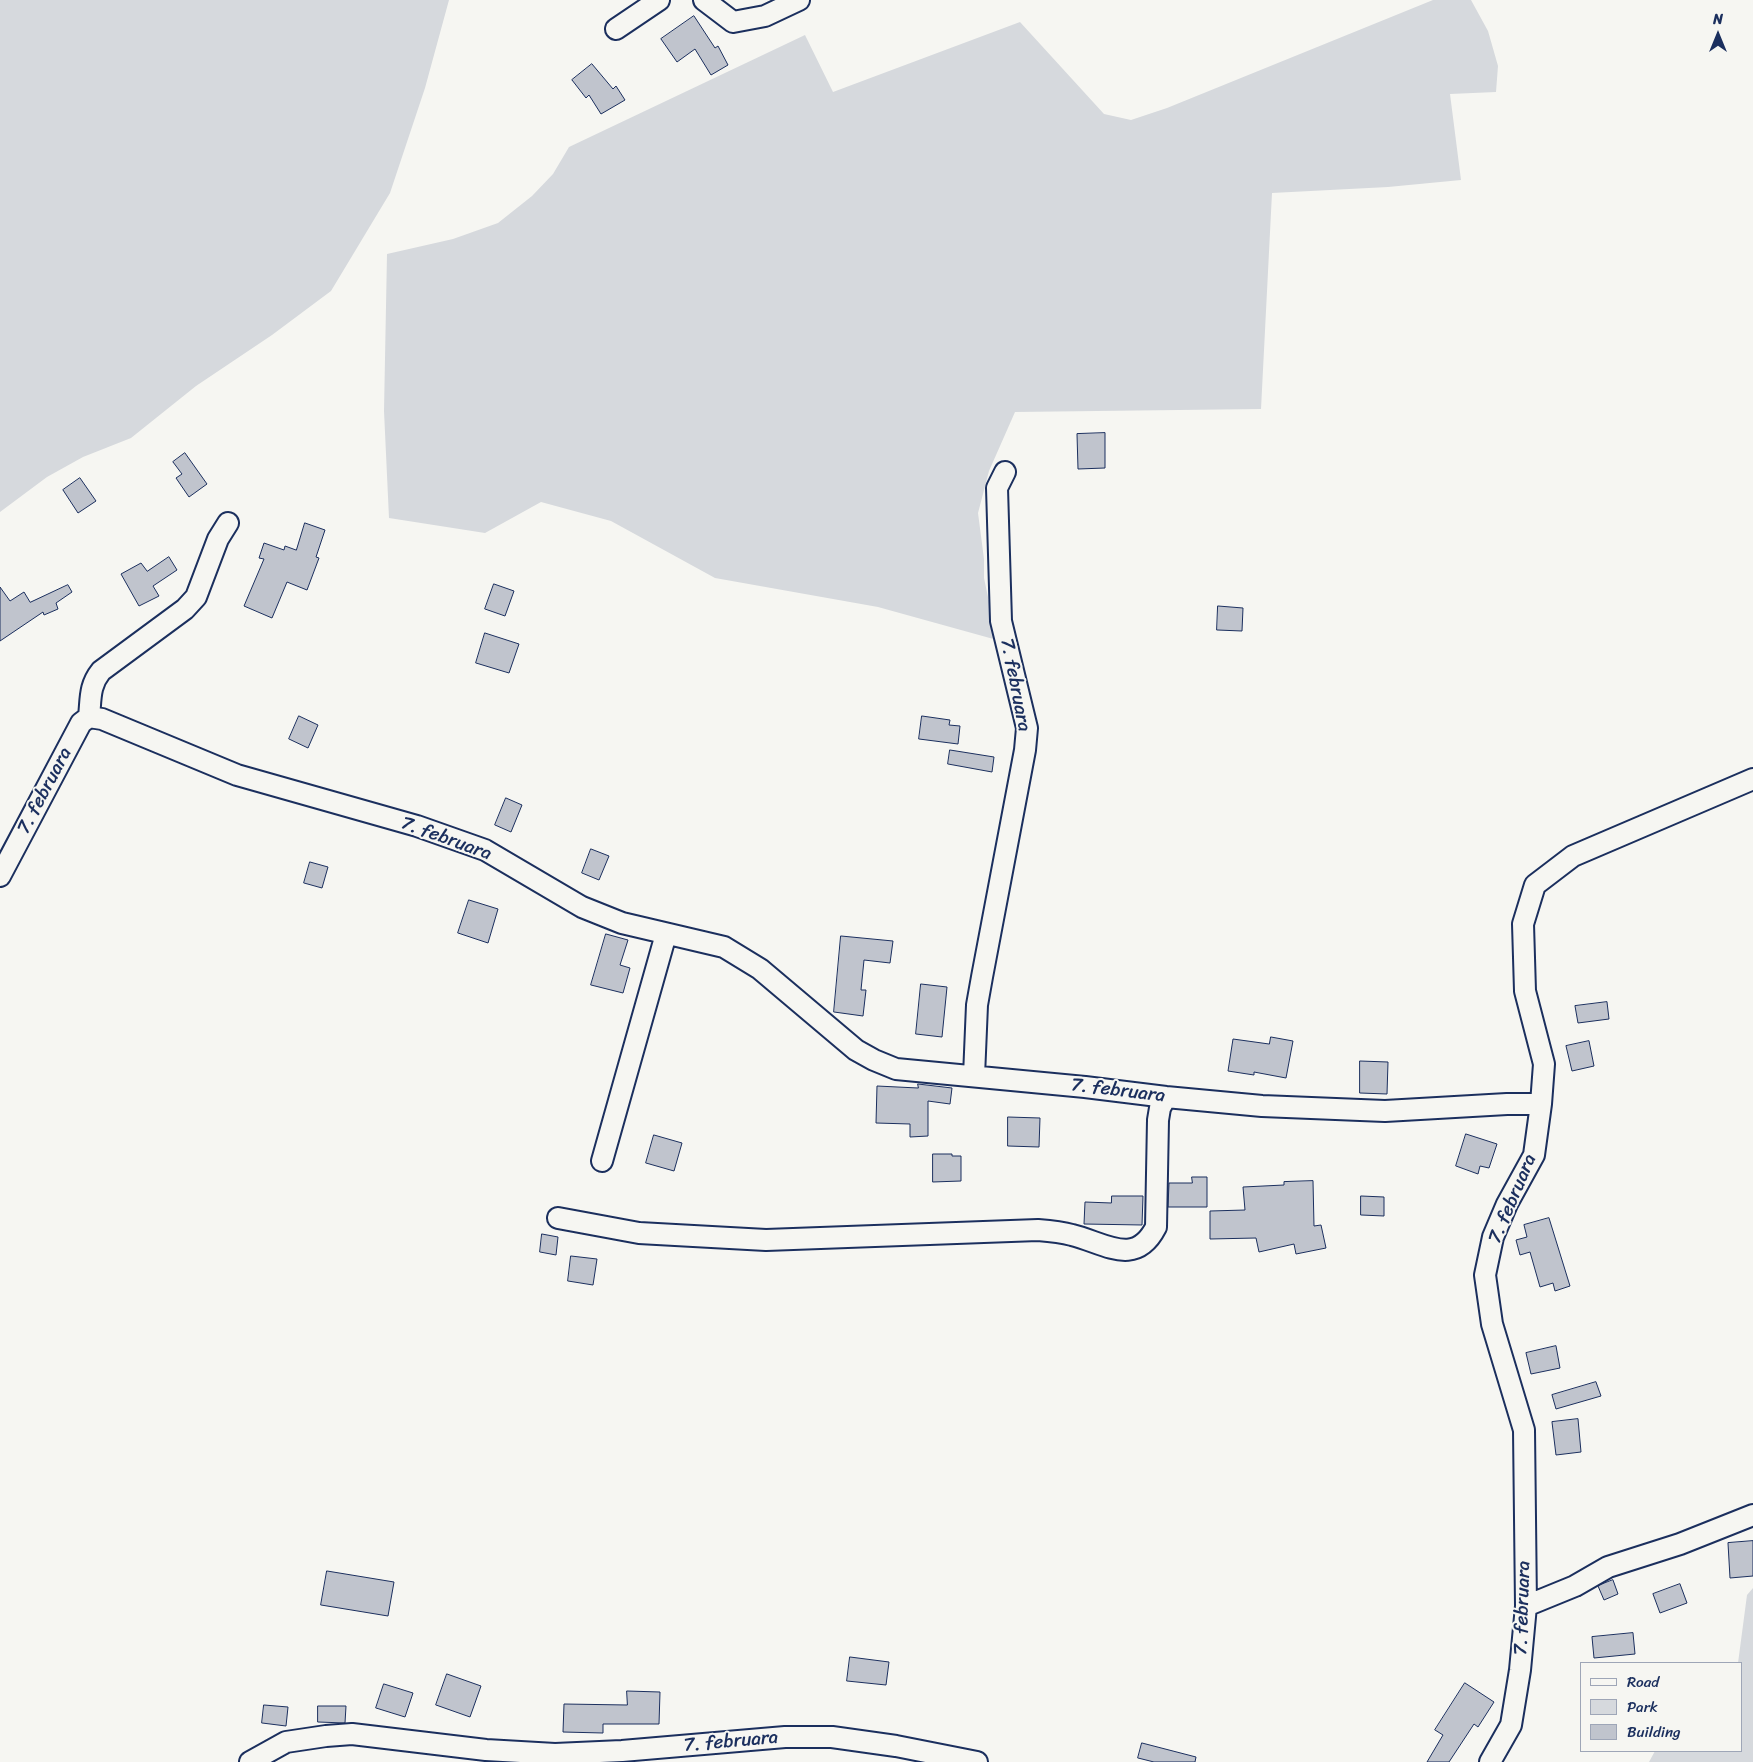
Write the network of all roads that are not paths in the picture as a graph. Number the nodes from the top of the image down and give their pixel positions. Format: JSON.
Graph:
{"nodes":[{"id":1,"x":658,"y":0,"type":"edge"},
{"id":2,"x":704,"y":0,"type":"edge"},
{"id":3,"x":799,"y":0,"type":"edge"},
{"id":4,"x":616,"y":29,"type":"dead end"},
{"id":5,"x":1005,"y":472,"type":"dead end"},
{"id":6,"x":228,"y":523,"type":"dead end"},
{"id":7,"x":89,"y":717,"type":"junction"},
{"id":8,"x":1753,"y":779,"type":"edge"},
{"id":9,"x":0,"y":876,"type":"edge"},
{"id":10,"x":666,"y":934,"type":"junction"},
{"id":11,"x":974,"y":1076,"type":"junction"},
{"id":12,"x":1166,"y":1097,"type":"junction"},
{"id":13,"x":1541,"y":1104,"type":"junction"},
{"id":14,"x":602,"y":1161,"type":"dead end"},
{"id":15,"x":558,"y":1218,"type":"dead end"},
{"id":16,"x":1753,"y":1515,"type":"edge"},
{"id":17,"x":1526,"y":1606,"type":"junction"},
{"id":18,"x":250,"y":1762,"type":"edge"},
{"id":19,"x":977,"y":1762,"type":"edge"},
{"id":20,"x":1490,"y":1762,"type":"edge"}],
"edges":[{"from":1,"to":4,"type":"street"},
{"from":2,"to":3,"type":"street"},
{"from":5,"to":11,"type":"street","name":"7. februara"},
{"from":6,"to":7,"type":"street"},
{"from":7,"to":9,"type":"street","name":"7. februara"},
{"from":7,"to":10,"type":"street","name":"7. februara"},
{"from":8,"to":13,"type":"street"},
{"from":10,"to":11,"type":"street","name":"7. februara"},
{"from":10,"to":14,"type":"street"},
{"from":11,"to":12,"type":"street","name":"7. februara"},
{"from":12,"to":13,"type":"street","name":"7. februara"},
{"from":12,"to":15,"type":"street"},
{"from":13,"to":17,"type":"street","name":"7. februara"},
{"from":16,"to":17,"type":"street"},
{"from":17,"to":20,"type":"street","name":"7. februara"},
{"from":18,"to":19,"type":"street","name":"7. februara"}]}
